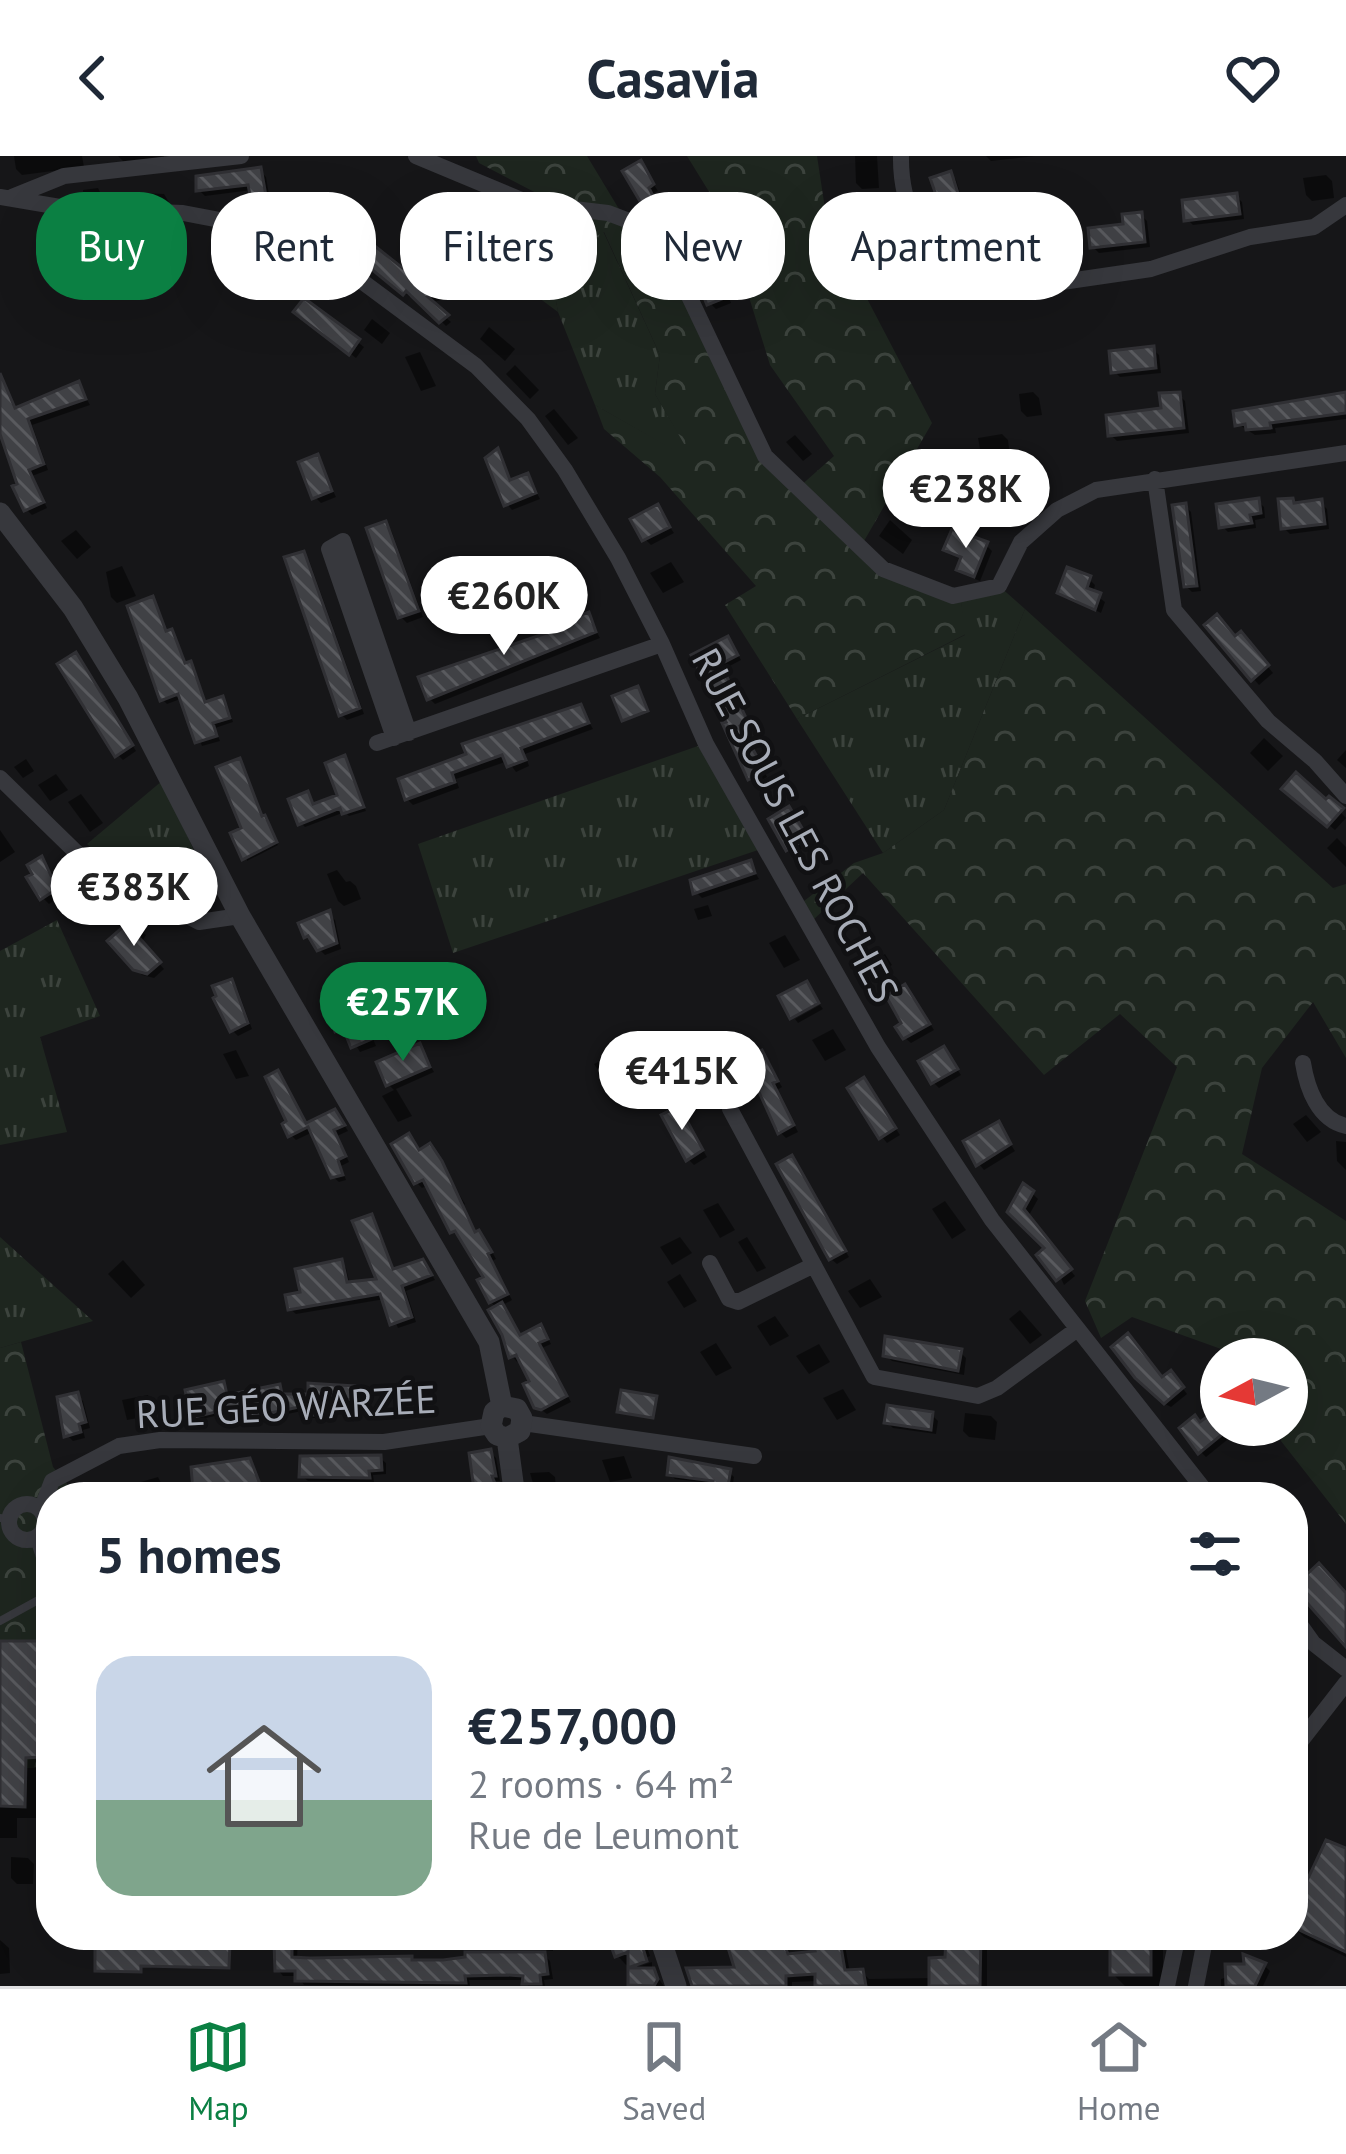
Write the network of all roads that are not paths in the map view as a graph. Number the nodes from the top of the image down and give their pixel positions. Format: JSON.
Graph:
{"nodes":[{"id":1,"x":241,"y":156,"type":"edge"},
{"id":2,"x":416,"y":156,"type":"edge"},
{"id":3,"x":901,"y":156,"type":"edge"},
{"id":4,"x":6,"y":197,"type":"edge"},
{"id":5,"x":1346,"y":205,"type":"edge"},
{"id":6,"x":1346,"y":454,"type":"edge"},
{"id":7,"x":1155,"y":478,"type":"junction"},
{"id":8,"x":0,"y":514,"type":"edge"},
{"id":9,"x":662,"y":644,"type":"junction"},
{"id":10,"x":393,"y":738,"type":"junction"},
{"id":11,"x":0,"y":778,"type":"edge"},
{"id":12,"x":1346,"y":796,"type":"edge"},
{"id":13,"x":240,"y":916,"type":"junction"},
{"id":14,"x":1303,"y":1063,"type":"dead end"},
{"id":15,"x":730,"y":1109,"type":"dead end"},
{"id":16,"x":1346,"y":1126,"type":"edge"},
{"id":17,"x":710,"y":1263,"type":"dead end"},
{"id":18,"x":814,"y":1265,"type":"junction"},
{"id":19,"x":1076,"y":1330,"type":"junction"},
{"id":20,"x":506,"y":1424,"type":"junction"},
{"id":21,"x":754,"y":1456,"type":"dead end"},
{"id":22,"x":52,"y":1482,"type":"edge"},
{"id":23,"x":513,"y":1482,"type":"edge"},
{"id":24,"x":1198,"y":1482,"type":"edge"},
{"id":25,"x":36,"y":1515,"type":"edge"},
{"id":26,"x":4,"y":1519,"type":"edge"},
{"id":27,"x":36,"y":1530,"type":"edge"},
{"id":28,"x":36,"y":1601,"type":"edge"},
{"id":29,"x":0,"y":1621,"type":"edge"},
{"id":30,"x":1308,"y":1636,"type":"edge"},
{"id":31,"x":1346,"y":1669,"type":"edge"},
{"id":32,"x":1346,"y":1683,"type":"edge"},
{"id":33,"x":1308,"y":1732,"type":"edge"},
{"id":34,"x":664,"y":1950,"type":"edge"},
{"id":35,"x":1175,"y":1950,"type":"edge"},
{"id":36,"x":1204,"y":1950,"type":"edge"},
{"id":37,"x":676,"y":1986,"type":"edge"},
{"id":38,"x":1167,"y":1986,"type":"edge"},
{"id":39,"x":1196,"y":1986,"type":"edge"}],
"edges":[{"from":1,"to":4,"type":"street"},
{"from":2,"to":7,"type":"street"},
{"from":3,"to":5,"type":"street"},
{"from":4,"to":9,"type":"street","name":"RUE SOUS LES ROCHES"},
{"from":6,"to":7,"type":"street"},
{"from":7,"to":12,"type":"street"},
{"from":8,"to":13,"type":"street"},
{"from":9,"to":10,"type":"street"},
{"from":9,"to":19,"type":"street","name":"RUE SOUS LES ROCHES"},
{"from":10,"to":10,"type":"street"},
{"from":11,"to":13,"type":"street"},
{"from":13,"to":20,"type":"street"},
{"from":14,"to":16,"type":"street"},
{"from":15,"to":18,"type":"street"},
{"from":17,"to":18,"type":"street"},
{"from":18,"to":19,"type":"street"},
{"from":19,"to":24,"type":"street","name":"RUE SOUS LES ROCHES"},
{"from":20,"to":21,"type":"street","name":"RUE GÉO WARZÉE"},
{"from":20,"to":22,"type":"street","name":"RUE GÉO WARZÉE"},
{"from":20,"to":23,"type":"street"},
{"from":25,"to":26,"type":"street"},
{"from":26,"to":27,"type":"street"},
{"from":28,"to":29,"type":"lane"},
{"from":30,"to":31,"type":"street"},
{"from":32,"to":33,"type":"street"},
{"from":34,"to":37,"type":"street"},
{"from":35,"to":38,"type":"street"},
{"from":36,"to":39,"type":"street"}]}
